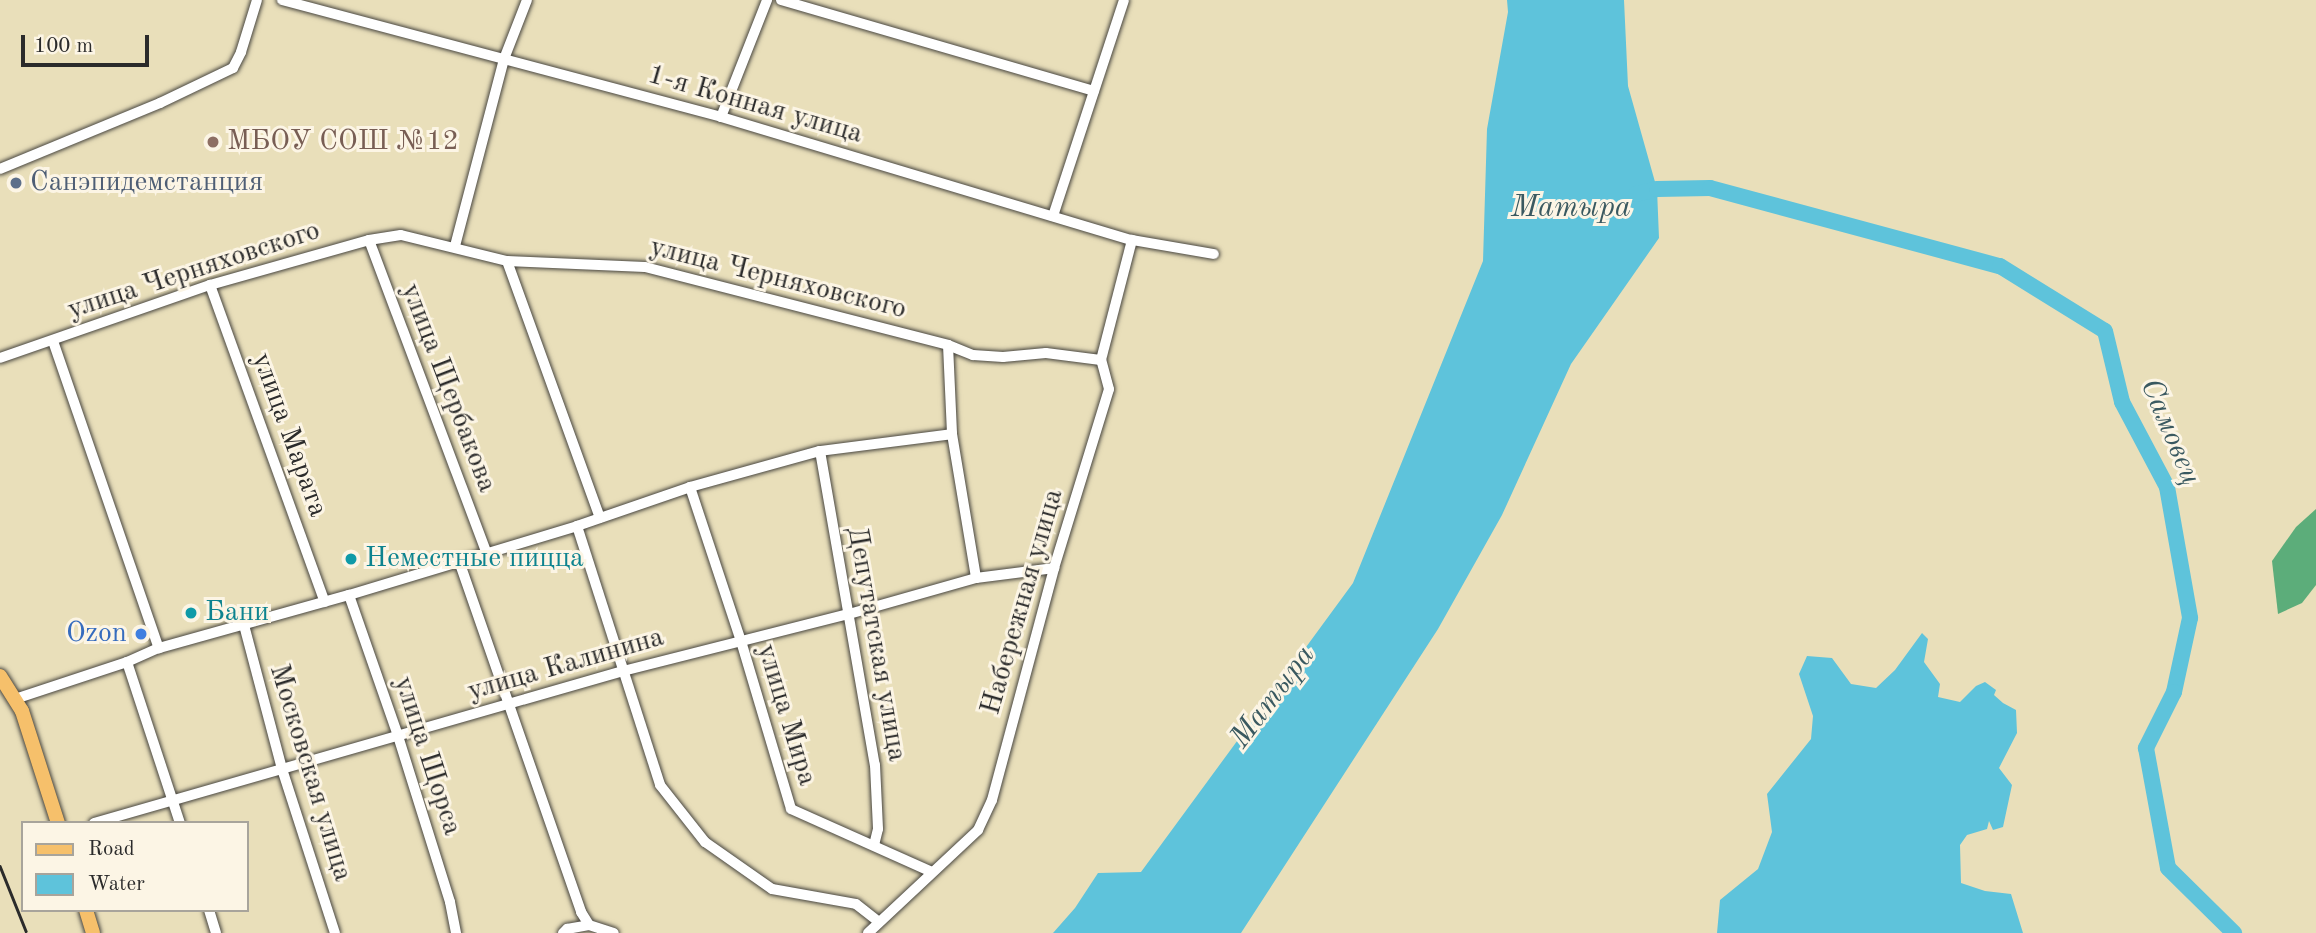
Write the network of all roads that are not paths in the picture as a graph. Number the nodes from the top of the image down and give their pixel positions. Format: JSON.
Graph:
{"nodes":[{"id":1,"x":257,"y":0,"type":"edge"},
{"id":2,"x":282,"y":0,"type":"edge"},
{"id":3,"x":527,"y":0,"type":"edge"},
{"id":4,"x":767,"y":0,"type":"edge"},
{"id":5,"x":781,"y":0,"type":"edge"},
{"id":6,"x":1120,"y":1,"type":"edge"},
{"id":7,"x":504,"y":59,"type":"junction"},
{"id":8,"x":1094,"y":91,"type":"junction"},
{"id":9,"x":721,"y":117,"type":"junction"},
{"id":10,"x":0,"y":169,"type":"edge"},
{"id":11,"x":1053,"y":216,"type":"junction"},
{"id":12,"x":369,"y":240,"type":"junction"},
{"id":13,"x":1132,"y":240,"type":"junction"},
{"id":14,"x":456,"y":246,"type":"junction"},
{"id":15,"x":1214,"y":254,"type":"dead end"},
{"id":16,"x":507,"y":261,"type":"junction"},
{"id":17,"x":210,"y":285,"type":"junction"},
{"id":18,"x":53,"y":341,"type":"junction"},
{"id":19,"x":948,"y":345,"type":"junction"},
{"id":20,"x":0,"y":358,"type":"edge"},
{"id":21,"x":1101,"y":360,"type":"junction"},
{"id":22,"x":952,"y":434,"type":"junction"},
{"id":23,"x":820,"y":451,"type":"junction"},
{"id":24,"x":690,"y":486,"type":"junction"},
{"id":25,"x":600,"y":518,"type":"junction"},
{"id":26,"x":577,"y":526,"type":"junction"},
{"id":27,"x":486,"y":552,"type":"junction"},
{"id":28,"x":459,"y":561,"type":"junction"},
{"id":29,"x":1054,"y":568,"type":"junction"},
{"id":30,"x":976,"y":578,"type":"junction"},
{"id":31,"x":349,"y":595,"type":"junction"},
{"id":32,"x":324,"y":602,"type":"junction"},
{"id":33,"x":849,"y":614,"type":"junction"},
{"id":34,"x":244,"y":625,"type":"junction"},
{"id":35,"x":741,"y":641,"type":"junction"},
{"id":36,"x":159,"y":648,"type":"junction"},
{"id":37,"x":128,"y":662,"type":"junction"},
{"id":38,"x":623,"y":671,"type":"junction"},
{"id":39,"x":0,"y":676,"type":"edge"},
{"id":40,"x":15,"y":699,"type":"junction"},
{"id":41,"x":506,"y":705,"type":"junction"},
{"id":42,"x":398,"y":736,"type":"junction"},
{"id":43,"x":282,"y":769,"type":"junction"},
{"id":44,"x":172,"y":800,"type":"junction"},
{"id":45,"x":57,"y":821,"type":"edge"},
{"id":46,"x":101,"y":821,"type":"edge"},
{"id":47,"x":179,"y":821,"type":"edge"},
{"id":48,"x":874,"y":845,"type":"junction"},
{"id":49,"x":932,"y":872,"type":"junction"},
{"id":50,"x":87,"y":912,"type":"edge"},
{"id":51,"x":210,"y":912,"type":"edge"},
{"id":52,"x":879,"y":922,"type":"junction"},
{"id":53,"x":589,"y":925,"type":"junction"},
{"id":54,"x":93,"y":933,"type":"edge"},
{"id":55,"x":216,"y":933,"type":"edge"},
{"id":56,"x":335,"y":933,"type":"edge"},
{"id":57,"x":456,"y":933,"type":"edge"},
{"id":58,"x":563,"y":933,"type":"edge"},
{"id":59,"x":614,"y":933,"type":"edge"},
{"id":60,"x":868,"y":933,"type":"edge"}],
"edges":[{"from":1,"to":10,"type":"street"},
{"from":2,"to":7,"type":"street","name":"1-я Конная улица"},
{"from":3,"to":7,"type":"street"},
{"from":4,"to":9,"type":"street"},
{"from":5,"to":8,"type":"street"},
{"from":6,"to":8,"type":"street"},
{"from":7,"to":9,"type":"street","name":"1-я Конная улица"},
{"from":7,"to":14,"type":"street"},
{"from":8,"to":11,"type":"street"},
{"from":9,"to":11,"type":"street","name":"1-я Конная улица"},
{"from":11,"to":13,"type":"street","name":"1-я Конная улица"},
{"from":12,"to":14,"type":"street","name":"улица Черняховского"},
{"from":12,"to":17,"type":"street","name":"улица Черняховского"},
{"from":12,"to":27,"type":"street","name":"улица Щербакова"},
{"from":13,"to":15,"type":"street","name":"1-я Конная улица"},
{"from":13,"to":21,"type":"street","name":"Набережная улица"},
{"from":14,"to":16,"type":"street","name":"улица Черняховского"},
{"from":16,"to":19,"type":"street","name":"улица Черняховского"},
{"from":16,"to":25,"type":"street"},
{"from":17,"to":18,"type":"street","name":"улица Черняховского"},
{"from":17,"to":32,"type":"street","name":"улица Марата"},
{"from":18,"to":20,"type":"street","name":"улица Черняховского"},
{"from":18,"to":36,"type":"street"},
{"from":19,"to":21,"type":"street","name":"улица Черняховского"},
{"from":19,"to":22,"type":"street"},
{"from":21,"to":29,"type":"street","name":"Набережная улица"},
{"from":22,"to":23,"type":"street"},
{"from":22,"to":30,"type":"street"},
{"from":23,"to":24,"type":"street"},
{"from":23,"to":33,"type":"street","name":"Депутатская улица"},
{"from":24,"to":25,"type":"street"},
{"from":24,"to":35,"type":"street","name":"улица Мира"},
{"from":25,"to":26,"type":"street"},
{"from":26,"to":27,"type":"street"},
{"from":26,"to":38,"type":"street"},
{"from":27,"to":28,"type":"street"},
{"from":28,"to":31,"type":"street"},
{"from":28,"to":41,"type":"street"},
{"from":29,"to":30,"type":"street","name":"улица Калинина"},
{"from":29,"to":49,"type":"street","name":"Набережная улица"},
{"from":30,"to":33,"type":"street","name":"улица Калинина"},
{"from":31,"to":32,"type":"street"},
{"from":31,"to":42,"type":"street","name":"улица Щорса"},
{"from":32,"to":34,"type":"street"},
{"from":33,"to":35,"type":"street","name":"улица Калинина"},
{"from":33,"to":48,"type":"street","name":"Депутатская улица"},
{"from":34,"to":36,"type":"street"},
{"from":34,"to":43,"type":"street","name":"Московская улица"},
{"from":35,"to":38,"type":"street","name":"улица Калинина"},
{"from":35,"to":48,"type":"street","name":"улица Мира"},
{"from":36,"to":37,"type":"street"},
{"from":37,"to":40,"type":"street"},
{"from":37,"to":44,"type":"street"},
{"from":38,"to":41,"type":"street","name":"улица Калинина"},
{"from":38,"to":52,"type":"street"},
{"from":39,"to":40,"type":"main road"},
{"from":40,"to":45,"type":"main road"},
{"from":41,"to":42,"type":"street","name":"улица Калинина"},
{"from":41,"to":53,"type":"street"},
{"from":42,"to":43,"type":"street","name":"улица Калинина"},
{"from":42,"to":57,"type":"street","name":"улица Щорса"},
{"from":43,"to":44,"type":"street","name":"улица Калинина"},
{"from":43,"to":56,"type":"street","name":"Московская улица"},
{"from":44,"to":46,"type":"street","name":"улица Калинина"},
{"from":44,"to":47,"type":"street"},
{"from":48,"to":49,"type":"street","name":"улица Мира"},
{"from":49,"to":52,"type":"street","name":"Набережная улица"},
{"from":50,"to":54,"type":"main road"},
{"from":51,"to":55,"type":"street"},
{"from":52,"to":60,"type":"street","name":"Набережная улица"},
{"from":53,"to":58,"type":"street"},
{"from":53,"to":59,"type":"street"}]}
